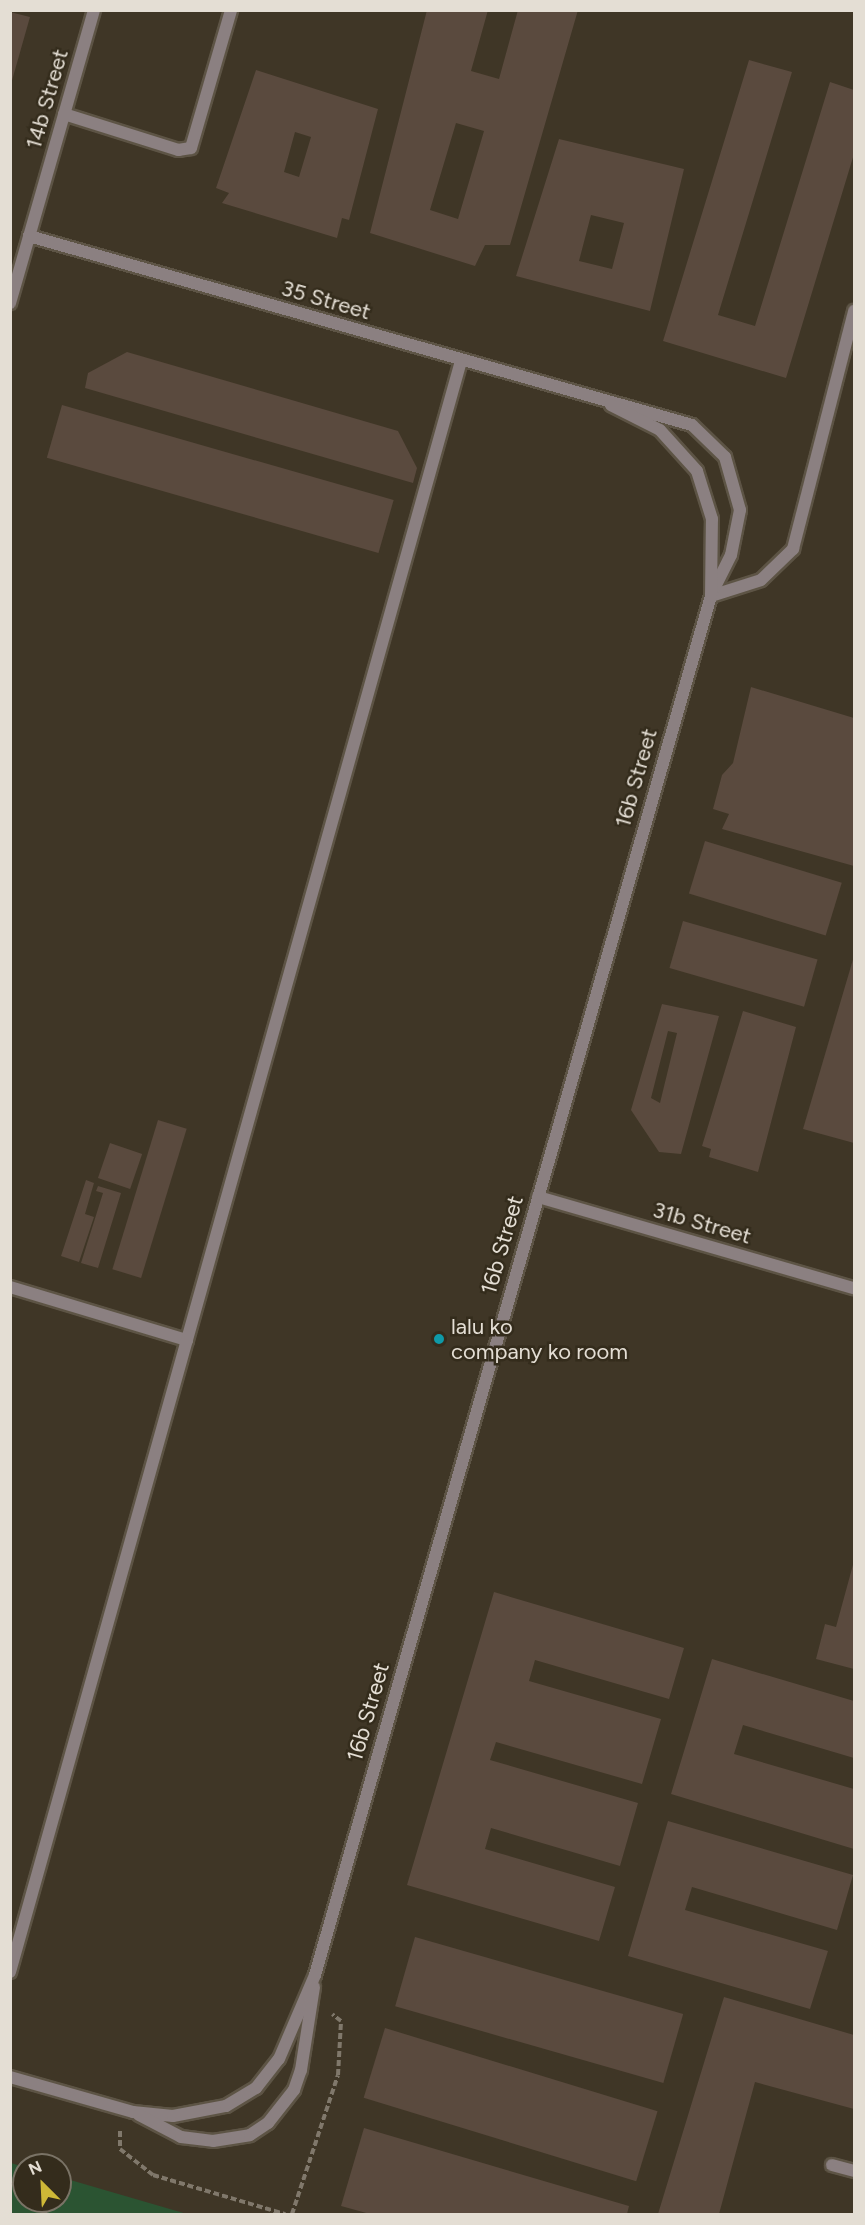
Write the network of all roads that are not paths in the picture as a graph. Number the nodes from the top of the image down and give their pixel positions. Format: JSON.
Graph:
{"nodes":[{"id":1,"x":94,"y":10,"type":"edge"},
{"id":2,"x":231,"y":10,"type":"edge"},
{"id":3,"x":64,"y":114,"type":"junction"},
{"id":4,"x":30,"y":236,"type":"junction"},
{"id":5,"x":10,"y":303,"type":"edge"},
{"id":6,"x":855,"y":310,"type":"edge"},
{"id":7,"x":461,"y":361,"type":"junction"},
{"id":8,"x":611,"y":405,"type":"junction"},
{"id":9,"x":711,"y":596,"type":"junction"},
{"id":10,"x":538,"y":1197,"type":"junction"},
{"id":11,"x":10,"y":1287,"type":"edge"},
{"id":12,"x":855,"y":1288,"type":"edge"},
{"id":13,"x":187,"y":1340,"type":"junction"},
{"id":14,"x":10,"y":1972,"type":"edge"},
{"id":15,"x":315,"y":1975,"type":"junction"},
{"id":16,"x":10,"y":2078,"type":"edge"},
{"id":17,"x":127,"y":2110,"type":"junction"},
{"id":18,"x":832,"y":2165,"type":"dead end"},
{"id":19,"x":855,"y":2171,"type":"edge"}],
"edges":[{"from":1,"to":3,"type":"street","name":"14b Street"},
{"from":2,"to":3,"type":"street"},
{"from":3,"to":4,"type":"street","name":"14b Street"},
{"from":4,"to":5,"type":"street","name":"14b Street"},
{"from":4,"to":7,"type":"street","name":"35 Street"},
{"from":6,"to":9,"type":"street"},
{"from":7,"to":8,"type":"street","name":"35 Street"},
{"from":7,"to":13,"type":"street"},
{"from":8,"to":9,"type":"street","name":"35 Street"},
{"from":8,"to":9,"type":"street","name":"35 Street"},
{"from":9,"to":10,"type":"street","name":"16b Street"},
{"from":10,"to":12,"type":"street","name":"31b Street"},
{"from":10,"to":15,"type":"street","name":"16b Street"},
{"from":11,"to":13,"type":"street"},
{"from":13,"to":14,"type":"street"},
{"from":15,"to":17,"type":"street","name":"16b Street"},
{"from":15,"to":17,"type":"street","name":"16b Street"},
{"from":16,"to":17,"type":"street"},
{"from":18,"to":19,"type":"street"}]}
